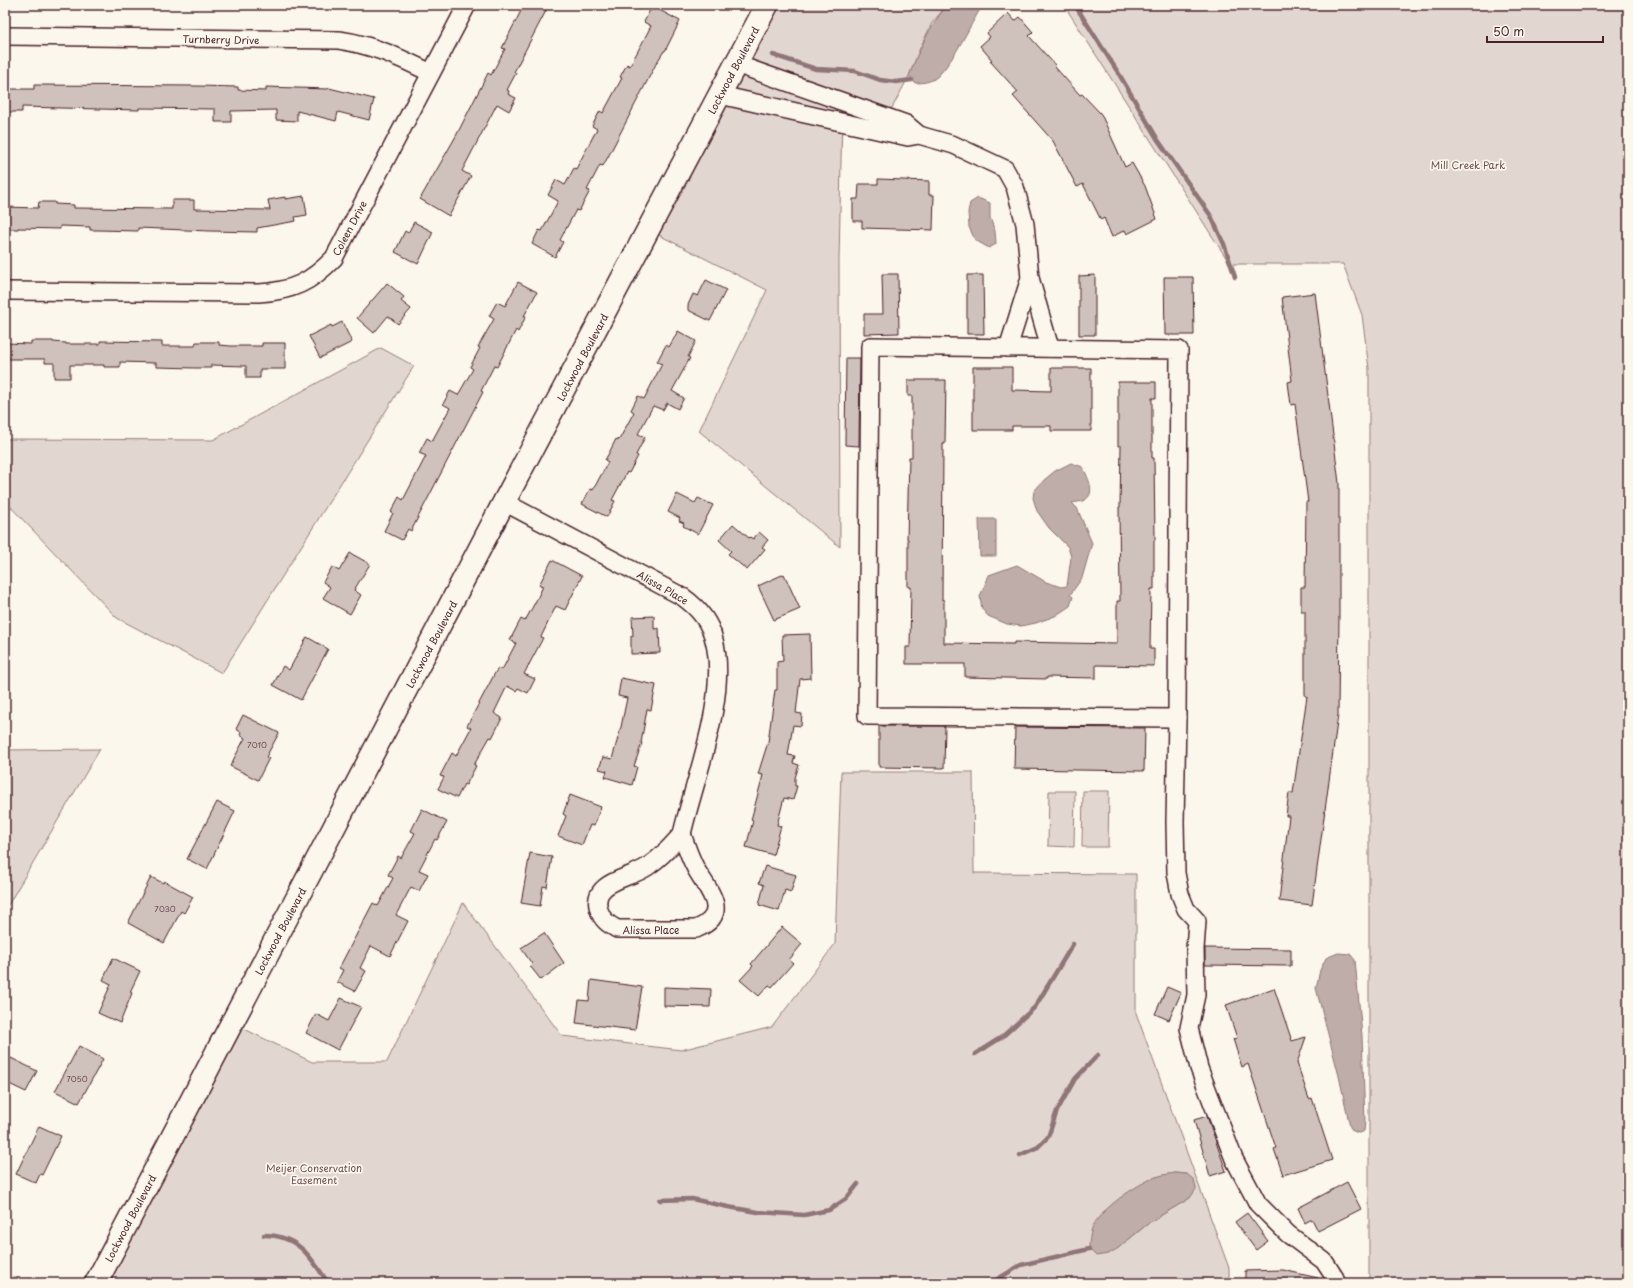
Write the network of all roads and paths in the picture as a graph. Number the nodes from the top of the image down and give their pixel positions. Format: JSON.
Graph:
{"nodes":[{"id":1,"x":467,"y":5,"type":"edge"},
{"id":2,"x":767,"y":5,"type":"edge"},
{"id":3,"x":5,"y":36,"type":"edge"},
{"id":4,"x":736,"y":64,"type":"junction"},
{"id":5,"x":431,"y":73,"type":"junction"},
{"id":6,"x":790,"y":84,"type":"junction"},
{"id":7,"x":720,"y":95,"type":"junction"},
{"id":8,"x":783,"y":109,"type":"junction"},
{"id":9,"x":919,"y":135,"type":"junction"},
{"id":10,"x":1030,"y":278,"type":"junction"},
{"id":11,"x":5,"y":291,"type":"edge"},
{"id":12,"x":1008,"y":348,"type":"junction"},
{"id":13,"x":1050,"y":348,"type":"junction"},
{"id":14,"x":504,"y":502,"type":"junction"},
{"id":15,"x":1177,"y":718,"type":"junction"},
{"id":16,"x":682,"y":834,"type":"junction"},
{"id":17,"x":96,"y":1283,"type":"edge"},
{"id":18,"x":1335,"y":1283,"type":"edge"}],
"edges":[{"from":1,"to":5,"type":"street","name":"Coleen Drive"},
{"from":2,"to":4,"type":"main road","name":"Lockwood Boulevard"},
{"from":3,"to":5,"type":"street","name":"Turnberry Drive"},
{"from":4,"to":6,"type":"street"},
{"from":4,"to":7,"type":"main road","name":"Lockwood Boulevard"},
{"from":5,"to":11,"type":"street","name":"Coleen Drive"},
{"from":6,"to":8,"type":"street"},
{"from":6,"to":9,"type":"street"},
{"from":7,"to":8,"type":"street"},
{"from":7,"to":14,"type":"main road","name":"Lockwood Boulevard"},
{"from":8,"to":9,"type":"street"},
{"from":9,"to":10,"type":"street"},
{"from":10,"to":12,"type":"street"},
{"from":10,"to":13,"type":"street"},
{"from":12,"to":13,"type":"street"},
{"from":12,"to":15,"type":"street"},
{"from":13,"to":15,"type":"street"},
{"from":14,"to":16,"type":"street","name":"Alissa Place"},
{"from":14,"to":17,"type":"main road","name":"Lockwood Boulevard"},
{"from":15,"to":18,"type":"street"},
{"from":16,"to":16,"type":"street","name":"Alissa Place"}]}
